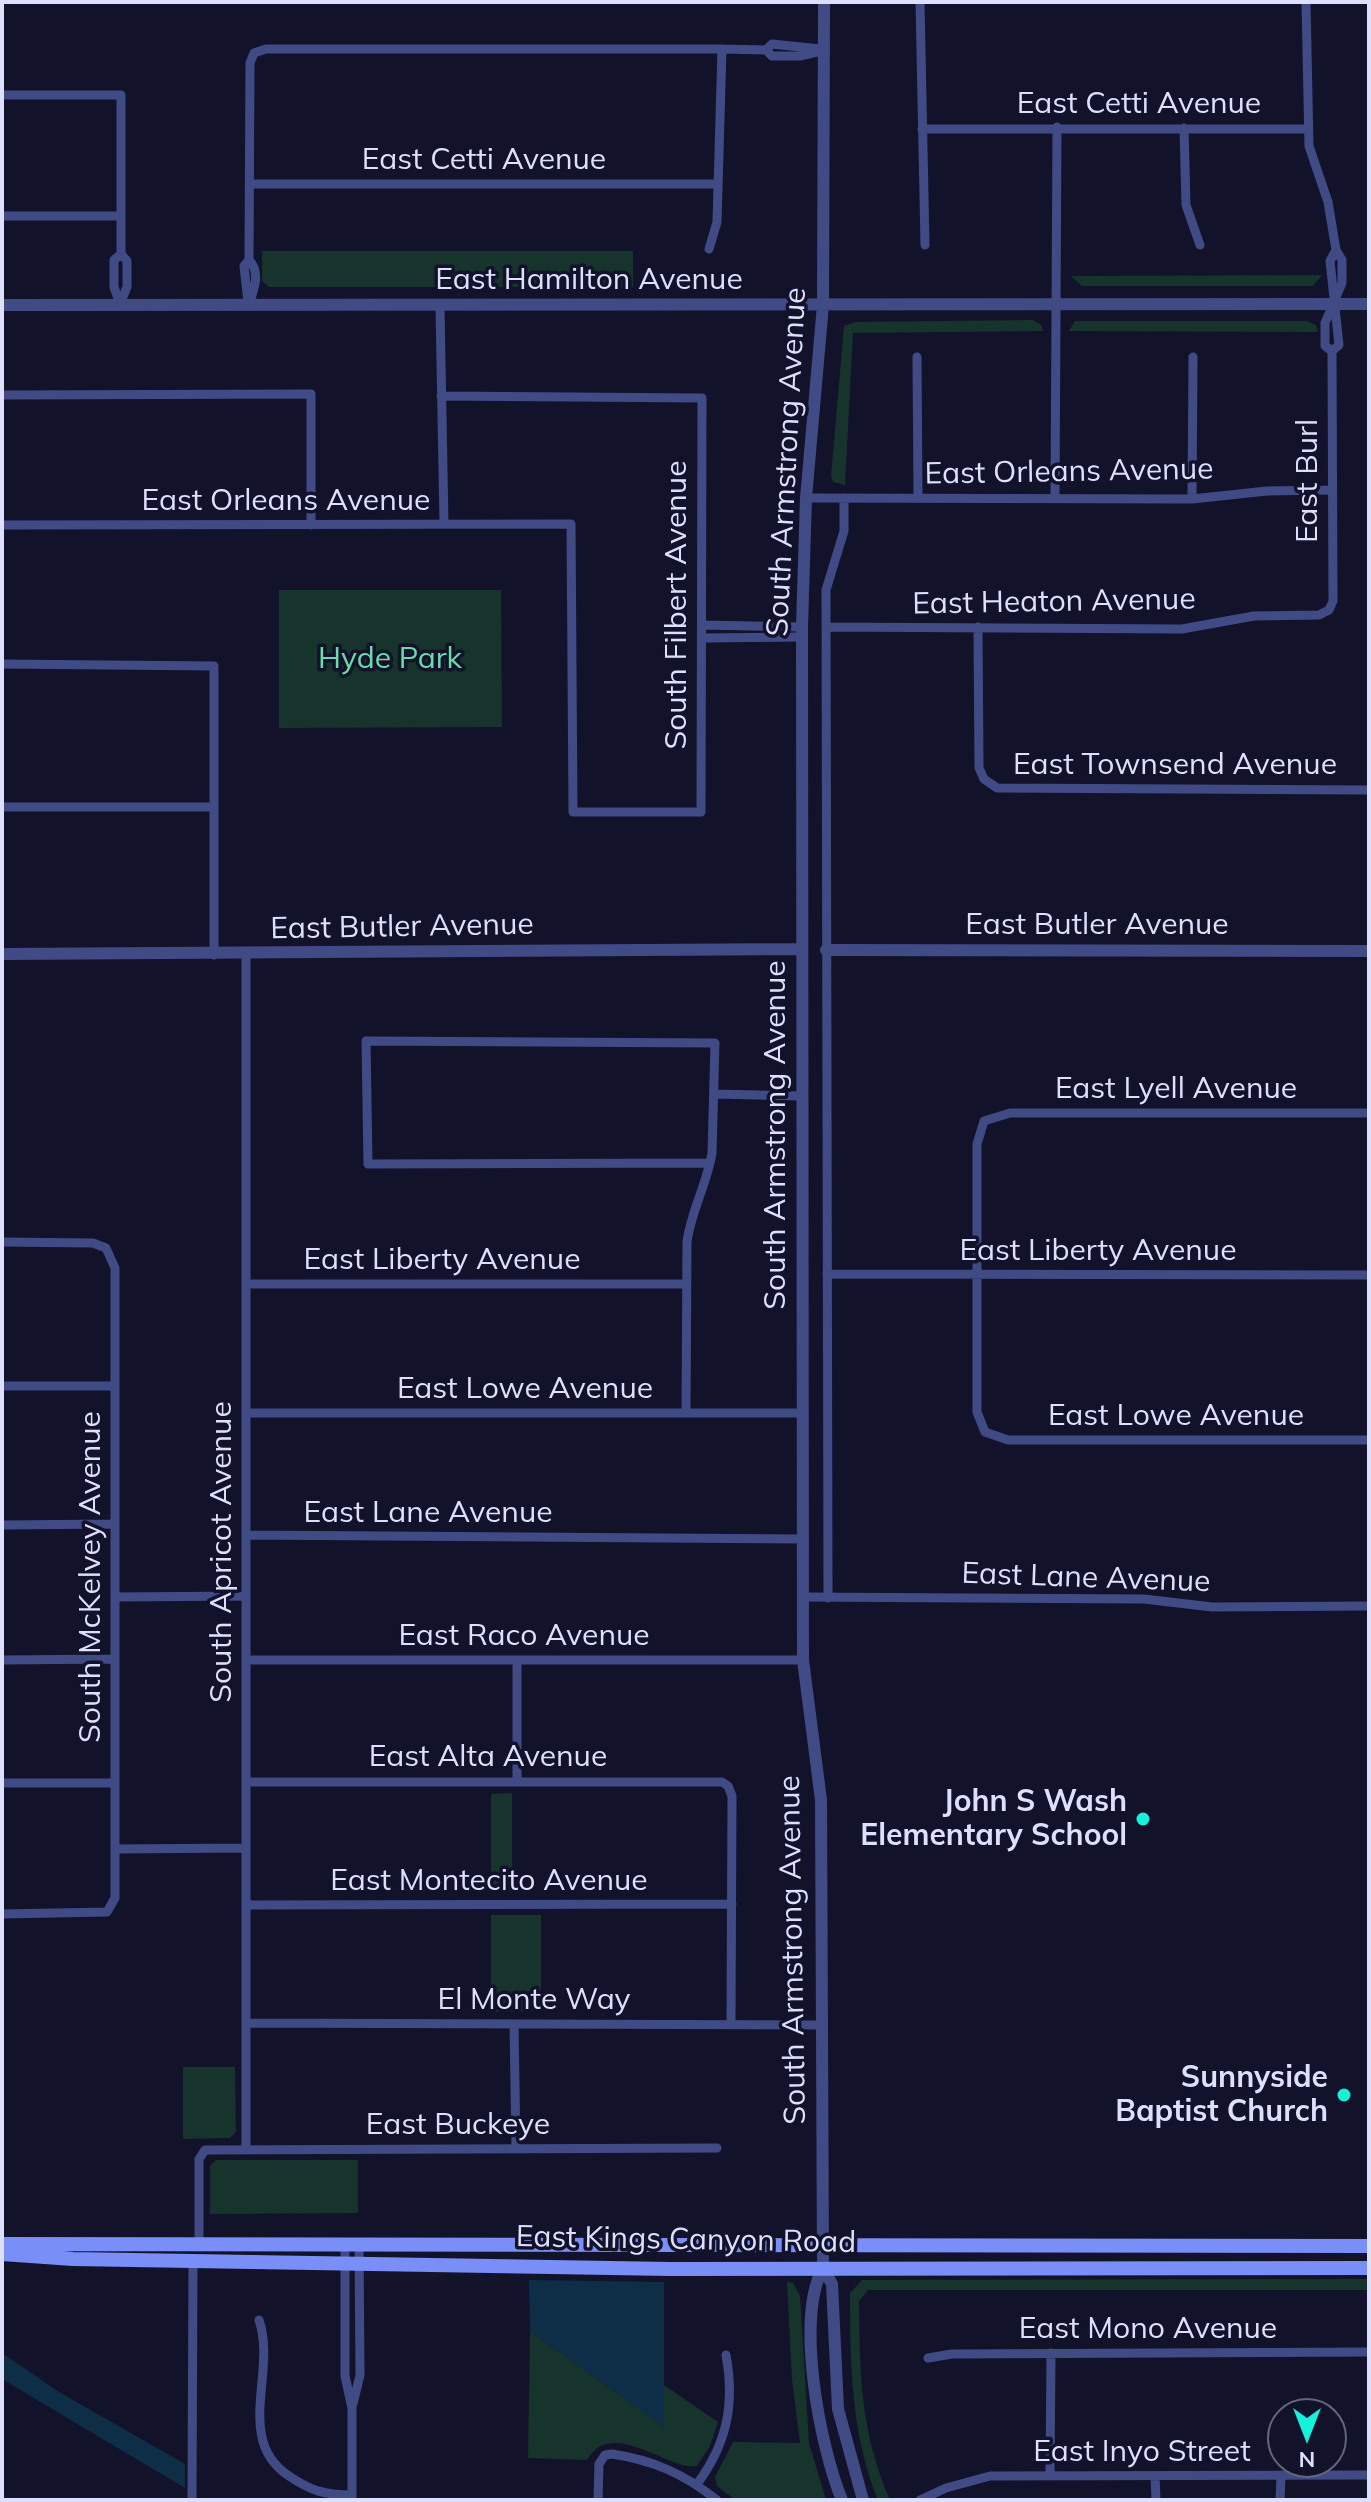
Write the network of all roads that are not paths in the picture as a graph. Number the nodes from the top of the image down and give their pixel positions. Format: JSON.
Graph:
{"nodes":[{"id":1,"x":824,"y":2,"type":"edge"},
{"id":2,"x":920,"y":2,"type":"edge"},
{"id":3,"x":1306,"y":2,"type":"edge"},
{"id":4,"x":722,"y":49,"type":"junction"},
{"id":5,"x":825,"y":50,"type":"junction"},
{"id":6,"x":2,"y":95,"type":"edge"},
{"id":7,"x":1057,"y":127,"type":"junction"},
{"id":8,"x":1184,"y":128,"type":"junction"},
{"id":9,"x":922,"y":129,"type":"junction"},
{"id":10,"x":1308,"y":129,"type":"junction"},
{"id":11,"x":251,"y":184,"type":"junction"},
{"id":12,"x":718,"y":184,"type":"junction"},
{"id":13,"x":2,"y":216,"type":"edge"},
{"id":14,"x":121,"y":216,"type":"junction"},
{"id":15,"x":925,"y":245,"type":"dead end"},
{"id":16,"x":1200,"y":245,"type":"dead end"},
{"id":17,"x":709,"y":249,"type":"dead end"},
{"id":18,"x":1057,"y":303,"type":"junction"},
{"id":19,"x":1334,"y":303,"type":"junction"},
{"id":20,"x":120,"y":304,"type":"junction"},
{"id":21,"x":249,"y":304,"type":"junction"},
{"id":22,"x":1369,"y":304,"type":"edge"},
{"id":23,"x":2,"y":305,"type":"edge"},
{"id":24,"x":823,"y":305,"type":"junction"},
{"id":25,"x":440,"y":307,"type":"junction"},
{"id":26,"x":917,"y":357,"type":"dead end"},
{"id":27,"x":1193,"y":357,"type":"dead end"},
{"id":28,"x":2,"y":395,"type":"edge"},
{"id":29,"x":441,"y":396,"type":"junction"},
{"id":30,"x":1332,"y":490,"type":"junction"},
{"id":31,"x":806,"y":498,"type":"junction"},
{"id":32,"x":844,"y":498,"type":"junction"},
{"id":33,"x":918,"y":498,"type":"junction"},
{"id":34,"x":1055,"y":498,"type":"junction"},
{"id":35,"x":1192,"y":499,"type":"junction"},
{"id":36,"x":444,"y":524,"type":"junction"},
{"id":37,"x":2,"y":525,"type":"edge"},
{"id":38,"x":311,"y":525,"type":"junction"},
{"id":39,"x":1329,"y":610,"type":"joint"},
{"id":40,"x":702,"y":625,"type":"junction"},
{"id":41,"x":826,"y":627,"type":"junction"},
{"id":42,"x":978,"y":627,"type":"junction"},
{"id":43,"x":802,"y":632,"type":"junction"},
{"id":44,"x":702,"y":638,"type":"junction"},
{"id":45,"x":2,"y":664,"type":"edge"},
{"id":46,"x":1369,"y":790,"type":"edge"},
{"id":47,"x":2,"y":807,"type":"edge"},
{"id":48,"x":213,"y":807,"type":"junction"},
{"id":49,"x":701,"y":812,"type":"joint"},
{"id":50,"x":802,"y":949,"type":"junction"},
{"id":51,"x":826,"y":950,"type":"junction"},
{"id":52,"x":1369,"y":951,"type":"edge"},
{"id":53,"x":2,"y":954,"type":"edge"},
{"id":54,"x":214,"y":955,"type":"junction"},
{"id":55,"x":246,"y":955,"type":"junction"},
{"id":56,"x":715,"y":1094,"type":"junction"},
{"id":57,"x":802,"y":1096,"type":"junction"},
{"id":58,"x":1369,"y":1113,"type":"edge"},
{"id":59,"x":710,"y":1163,"type":"junction"},
{"id":60,"x":2,"y":1242,"type":"edge"},
{"id":61,"x":827,"y":1274,"type":"junction"},
{"id":62,"x":977,"y":1274,"type":"junction"},
{"id":63,"x":1369,"y":1275,"type":"edge"},
{"id":64,"x":247,"y":1284,"type":"junction"},
{"id":65,"x":686,"y":1284,"type":"junction"},
{"id":66,"x":2,"y":1386,"type":"edge"},
{"id":67,"x":115,"y":1386,"type":"junction"},
{"id":68,"x":246,"y":1413,"type":"junction"},
{"id":69,"x":686,"y":1413,"type":"junction"},
{"id":70,"x":803,"y":1413,"type":"junction"},
{"id":71,"x":1369,"y":1440,"type":"edge"},
{"id":72,"x":115,"y":1524,"type":"junction"},
{"id":73,"x":2,"y":1525,"type":"edge"},
{"id":74,"x":246,"y":1535,"type":"junction"},
{"id":75,"x":802,"y":1539,"type":"junction"},
{"id":76,"x":246,"y":1596,"type":"junction"},
{"id":77,"x":115,"y":1597,"type":"junction"},
{"id":78,"x":802,"y":1597,"type":"junction"},
{"id":79,"x":828,"y":1598,"type":"junction"},
{"id":80,"x":1369,"y":1606,"type":"edge"},
{"id":81,"x":115,"y":1659,"type":"junction"},
{"id":82,"x":2,"y":1660,"type":"edge"},
{"id":83,"x":246,"y":1660,"type":"junction"},
{"id":84,"x":517,"y":1660,"type":"junction"},
{"id":85,"x":803,"y":1660,"type":"junction"},
{"id":86,"x":517,"y":1780,"type":"junction"},
{"id":87,"x":246,"y":1782,"type":"junction"},
{"id":88,"x":2,"y":1783,"type":"edge"},
{"id":89,"x":115,"y":1783,"type":"junction"},
{"id":90,"x":246,"y":1848,"type":"junction"},
{"id":91,"x":115,"y":1849,"type":"junction"},
{"id":92,"x":732,"y":1904,"type":"junction"},
{"id":93,"x":246,"y":1905,"type":"junction"},
{"id":94,"x":2,"y":1914,"type":"edge"},
{"id":95,"x":246,"y":2023,"type":"junction"},
{"id":96,"x":514,"y":2024,"type":"junction"},
{"id":97,"x":731,"y":2024,"type":"junction"},
{"id":98,"x":822,"y":2025,"type":"junction"},
{"id":99,"x":717,"y":2148,"type":"dead end"},
{"id":100,"x":246,"y":2149,"type":"junction"},
{"id":101,"x":516,"y":2149,"type":"junction"},
{"id":102,"x":352,"y":2243,"type":"junction"},
{"id":103,"x":2,"y":2244,"type":"edge"},
{"id":104,"x":199,"y":2244,"type":"junction"},
{"id":105,"x":822,"y":2246,"type":"junction"},
{"id":106,"x":1369,"y":2246,"type":"edge"},
{"id":107,"x":2,"y":2254,"type":"edge"},
{"id":108,"x":97,"y":2259,"type":"junction"},
{"id":109,"x":193,"y":2259,"type":"junction"},
{"id":110,"x":352,"y":2262,"type":"junction"},
{"id":111,"x":823,"y":2268,"type":"junction"},
{"id":112,"x":1369,"y":2268,"type":"edge"},
{"id":113,"x":259,"y":2320,"type":"dead end"},
{"id":114,"x":1369,"y":2352,"type":"edge"},
{"id":115,"x":1051,"y":2353,"type":"junction"},
{"id":116,"x":726,"y":2355,"type":"dead end"},
{"id":117,"x":928,"y":2358,"type":"dead end"},
{"id":118,"x":352,"y":2408,"type":"junction"},
{"id":119,"x":1347,"y":2475,"type":"edge"},
{"id":120,"x":1369,"y":2475,"type":"edge"},
{"id":121,"x":1050,"y":2476,"type":"junction"},
{"id":122,"x":1155,"y":2476,"type":"junction"},
{"id":123,"x":1267,"y":2476,"type":"edge"},
{"id":124,"x":1281,"y":2478,"type":"edge"},
{"id":125,"x":697,"y":2484,"type":"junction"},
{"id":126,"x":352,"y":2498,"type":"edge"},
{"id":127,"x":192,"y":2500,"type":"edge"},
{"id":128,"x":598,"y":2500,"type":"edge"},
{"id":129,"x":717,"y":2500,"type":"edge"},
{"id":130,"x":842,"y":2500,"type":"edge"},
{"id":131,"x":863,"y":2500,"type":"edge"},
{"id":132,"x":920,"y":2500,"type":"edge"},
{"id":133,"x":1156,"y":2500,"type":"edge"},
{"id":134,"x":1280,"y":2500,"type":"edge"}],
"edges":[{"from":1,"to":5,"type":"street","name":"South Armstrong Avenue"},
{"from":2,"to":9,"type":"street"},
{"from":3,"to":10,"type":"street","name":"East Burl"},
{"from":4,"to":5,"type":"street"},
{"from":4,"to":11,"type":"street"},
{"from":4,"to":12,"type":"street"},
{"from":5,"to":24,"type":"street","name":"South Armstrong Avenue"},
{"from":6,"to":14,"type":"street"},
{"from":7,"to":8,"type":"street","name":"East Cetti Avenue"},
{"from":7,"to":9,"type":"street","name":"East Cetti Avenue"},
{"from":7,"to":18,"type":"street"},
{"from":8,"to":10,"type":"street","name":"East Cetti Avenue"},
{"from":8,"to":16,"type":"street"},
{"from":9,"to":15,"type":"street"},
{"from":10,"to":19,"type":"street","name":"East Burl"},
{"from":11,"to":12,"type":"street","name":"East Cetti Avenue"},
{"from":11,"to":21,"type":"street"},
{"from":12,"to":17,"type":"street"},
{"from":13,"to":14,"type":"street"},
{"from":14,"to":20,"type":"street"},
{"from":18,"to":19,"type":"street","name":"East Hamilton Avenue"},
{"from":18,"to":24,"type":"street","name":"East Hamilton Avenue"},
{"from":18,"to":34,"type":"street"},
{"from":19,"to":22,"type":"street","name":"East Hamilton Avenue"},
{"from":19,"to":30,"type":"street","name":"East Burl"},
{"from":20,"to":21,"type":"street","name":"East Hamilton Avenue"},
{"from":20,"to":23,"type":"street","name":"East Hamilton Avenue"},
{"from":21,"to":25,"type":"street","name":"East Hamilton Avenue"},
{"from":24,"to":25,"type":"street","name":"East Hamilton Avenue"},
{"from":24,"to":31,"type":"street","name":"South Armstrong Avenue"},
{"from":25,"to":29,"type":"street"},
{"from":26,"to":33,"type":"street"},
{"from":27,"to":35,"type":"street"},
{"from":28,"to":38,"type":"street"},
{"from":29,"to":36,"type":"street"},
{"from":29,"to":40,"type":"street","name":"South Filbert Avenue"},
{"from":30,"to":35,"type":"street","name":"East Orleans Avenue"},
{"from":30,"to":39,"type":"street","name":"East Burl"},
{"from":31,"to":32,"type":"street","name":"East Orleans Avenue"},
{"from":31,"to":43,"type":"street","name":"South Armstrong Avenue"},
{"from":32,"to":33,"type":"street","name":"East Orleans Avenue"},
{"from":32,"to":41,"type":"street","name":"South Armstrong Avenue"},
{"from":33,"to":34,"type":"street","name":"East Orleans Avenue"},
{"from":34,"to":35,"type":"street","name":"East Orleans Avenue"},
{"from":36,"to":38,"type":"street","name":"East Orleans Avenue"},
{"from":36,"to":49,"type":"street","name":"East Orleans Avenue"},
{"from":37,"to":38,"type":"street","name":"East Orleans Avenue"},
{"from":39,"to":42,"type":"street","name":"East Heaton Avenue"},
{"from":40,"to":43,"type":"street"},
{"from":40,"to":44,"type":"street","name":"South Filbert Avenue"},
{"from":41,"to":42,"type":"street","name":"East Heaton Avenue"},
{"from":41,"to":51,"type":"street","name":"South Armstrong Avenue"},
{"from":42,"to":46,"type":"street","name":"East Townsend Avenue"},
{"from":43,"to":44,"type":"street"},
{"from":43,"to":50,"type":"street","name":"South Armstrong Avenue"},
{"from":44,"to":49,"type":"street","name":"South Filbert Avenue"},
{"from":45,"to":48,"type":"street"},
{"from":47,"to":48,"type":"street"},
{"from":48,"to":54,"type":"street"},
{"from":50,"to":55,"type":"street","name":"East Butler Avenue"},
{"from":50,"to":57,"type":"street","name":"South Armstrong Avenue"},
{"from":51,"to":52,"type":"street","name":"East Butler Avenue"},
{"from":51,"to":61,"type":"street","name":"South Armstrong Avenue"},
{"from":53,"to":54,"type":"street","name":"East Butler Avenue"},
{"from":54,"to":55,"type":"street","name":"East Butler Avenue"},
{"from":55,"to":64,"type":"street","name":"South Apricot Avenue"},
{"from":56,"to":57,"type":"street"},
{"from":56,"to":59,"type":"street"},
{"from":56,"to":59,"type":"street"},
{"from":57,"to":70,"type":"street","name":"South Armstrong Avenue"},
{"from":58,"to":62,"type":"street","name":"East Lyell Avenue"},
{"from":59,"to":65,"type":"street"},
{"from":60,"to":67,"type":"street","name":"South McKelvey Avenue"},
{"from":61,"to":62,"type":"street","name":"East Liberty Avenue"},
{"from":61,"to":79,"type":"street","name":"South Armstrong Avenue"},
{"from":62,"to":63,"type":"street","name":"East Liberty Avenue"},
{"from":62,"to":71,"type":"street","name":"East Lowe Avenue"},
{"from":64,"to":65,"type":"street","name":"East Liberty Avenue"},
{"from":64,"to":68,"type":"street","name":"South Apricot Avenue"},
{"from":65,"to":69,"type":"street"},
{"from":66,"to":67,"type":"street"},
{"from":67,"to":72,"type":"street","name":"South McKelvey Avenue"},
{"from":68,"to":69,"type":"street","name":"East Lowe Avenue"},
{"from":68,"to":74,"type":"street","name":"South Apricot Avenue"},
{"from":69,"to":70,"type":"street","name":"East Lowe Avenue"},
{"from":70,"to":75,"type":"street","name":"South Armstrong Avenue"},
{"from":72,"to":73,"type":"street"},
{"from":72,"to":77,"type":"street","name":"South McKelvey Avenue"},
{"from":74,"to":75,"type":"street","name":"East Lane Avenue"},
{"from":74,"to":76,"type":"street","name":"South Apricot Avenue"},
{"from":75,"to":78,"type":"street","name":"South Armstrong Avenue"},
{"from":76,"to":77,"type":"street"},
{"from":76,"to":83,"type":"street","name":"South Apricot Avenue"},
{"from":77,"to":81,"type":"street","name":"South McKelvey Avenue"},
{"from":78,"to":79,"type":"street","name":"East Lane Avenue"},
{"from":78,"to":85,"type":"street","name":"South Armstrong Avenue"},
{"from":79,"to":80,"type":"street","name":"East Lane Avenue"},
{"from":81,"to":82,"type":"street"},
{"from":81,"to":89,"type":"street","name":"South McKelvey Avenue"},
{"from":83,"to":84,"type":"street","name":"East Raco Avenue"},
{"from":83,"to":87,"type":"street","name":"South Apricot Avenue"},
{"from":84,"to":85,"type":"street","name":"East Raco Avenue"},
{"from":84,"to":86,"type":"street"},
{"from":85,"to":98,"type":"street","name":"South Armstrong Avenue"},
{"from":86,"to":87,"type":"street","name":"East Alta Avenue"},
{"from":86,"to":92,"type":"street","name":"East Alta Avenue"},
{"from":87,"to":90,"type":"street","name":"South Apricot Avenue"},
{"from":88,"to":89,"type":"street"},
{"from":89,"to":91,"type":"street","name":"South McKelvey Avenue"},
{"from":90,"to":91,"type":"street"},
{"from":90,"to":93,"type":"street","name":"South Apricot Avenue"},
{"from":91,"to":94,"type":"street","name":"South McKelvey Avenue"},
{"from":92,"to":93,"type":"street","name":"East Montecito Avenue"},
{"from":92,"to":97,"type":"street"},
{"from":93,"to":95,"type":"street","name":"South Apricot Avenue"},
{"from":95,"to":96,"type":"street","name":"El Monte Way"},
{"from":95,"to":100,"type":"street","name":"South Apricot Avenue"},
{"from":96,"to":97,"type":"street","name":"El Monte Way"},
{"from":96,"to":101,"type":"street"},
{"from":97,"to":98,"type":"street","name":"El Monte Way"},
{"from":98,"to":105,"type":"street","name":"South Armstrong Avenue"},
{"from":99,"to":101,"type":"street","name":"East Buckeye"},
{"from":100,"to":101,"type":"street","name":"East Buckeye"},
{"from":100,"to":104,"type":"street","name":"East Buckeye"},
{"from":102,"to":104,"type":"main road","name":"East Kings Canyon Road"},
{"from":102,"to":105,"type":"main road","name":"East Kings Canyon Road"},
{"from":102,"to":110,"type":"street"},
{"from":103,"to":104,"type":"main road","name":"East Kings Canyon Road"},
{"from":104,"to":108,"type":"main road"},
{"from":105,"to":106,"type":"main road","name":"East Kings Canyon Road"},
{"from":105,"to":111,"type":"street","name":"South Armstrong Avenue"},
{"from":107,"to":108,"type":"main road","name":"East Kings Canyon Road"},
{"from":108,"to":109,"type":"main road","name":"East Kings Canyon Road"},
{"from":109,"to":110,"type":"main road","name":"East Kings Canyon Road"},
{"from":109,"to":127,"type":"street"},
{"from":110,"to":111,"type":"main road","name":"East Kings Canyon Road"},
{"from":110,"to":118,"type":"street"},
{"from":110,"to":118,"type":"street"},
{"from":111,"to":112,"type":"main road","name":"East Kings Canyon Road"},
{"from":111,"to":130,"type":"street"},
{"from":111,"to":131,"type":"street"},
{"from":113,"to":126,"type":"street"},
{"from":114,"to":115,"type":"street","name":"East Mono Avenue"},
{"from":115,"to":117,"type":"street","name":"East Mono Avenue"},
{"from":115,"to":121,"type":"street"},
{"from":116,"to":125,"type":"street"},
{"from":118,"to":126,"type":"street"},
{"from":119,"to":120,"type":"street","name":"East Inyo Street"},
{"from":121,"to":122,"type":"street","name":"East Inyo Street"},
{"from":121,"to":132,"type":"street","name":"East Inyo Street"},
{"from":122,"to":123,"type":"street","name":"East Inyo Street"},
{"from":122,"to":133,"type":"street"},
{"from":124,"to":134,"type":"street"},
{"from":125,"to":128,"type":"street"},
{"from":125,"to":129,"type":"street"}]}
